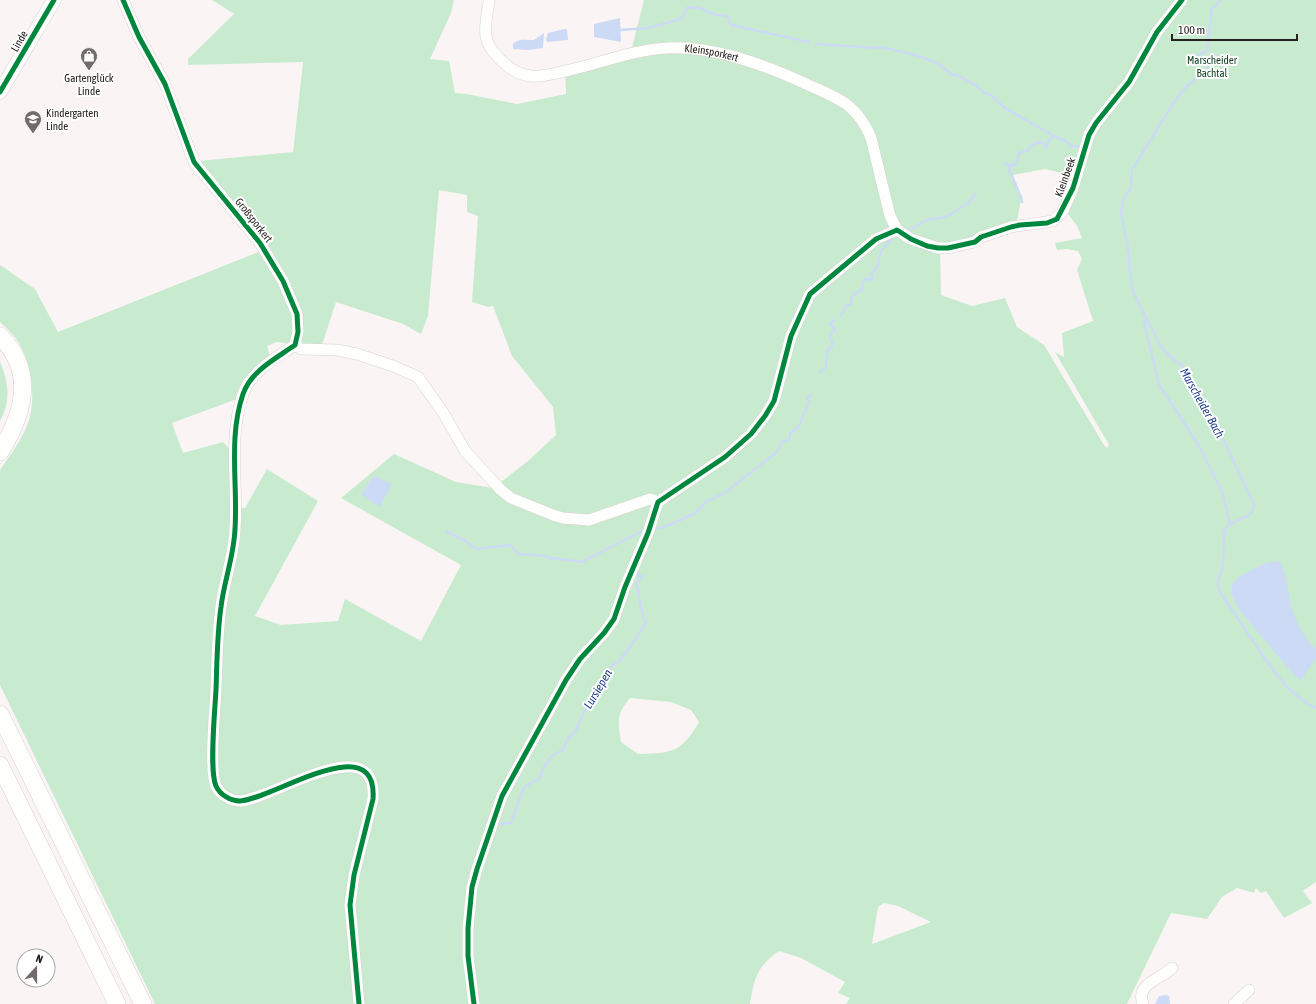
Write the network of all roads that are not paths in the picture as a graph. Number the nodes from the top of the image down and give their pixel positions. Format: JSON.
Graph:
{"nodes":[{"id":1,"x":54,"y":0,"type":"edge"},
{"id":2,"x":123,"y":0,"type":"edge"},
{"id":3,"x":489,"y":0,"type":"edge"},
{"id":4,"x":1182,"y":0,"type":"edge"},
{"id":5,"x":0,"y":92,"type":"edge"},
{"id":6,"x":897,"y":230,"type":"junction"},
{"id":7,"x":0,"y":336,"type":"edge"},
{"id":8,"x":295,"y":345,"type":"junction"},
{"id":9,"x":0,"y":354,"type":"edge"},
{"id":10,"x":0,"y":430,"type":"edge"},
{"id":11,"x":0,"y":452,"type":"edge"},
{"id":12,"x":658,"y":502,"type":"junction"},
{"id":13,"x":0,"y":714,"type":"edge"},
{"id":14,"x":0,"y":765,"type":"edge"},
{"id":15,"x":1172,"y":968,"type":"dead end"},
{"id":16,"x":1250,"y":990,"type":"dead end"},
{"id":17,"x":117,"y":1004,"type":"edge"},
{"id":18,"x":143,"y":1004,"type":"edge"},
{"id":19,"x":359,"y":1004,"type":"edge"},
{"id":20,"x":474,"y":1004,"type":"edge"},
{"id":21,"x":1143,"y":1004,"type":"edge"},
{"id":22,"x":1234,"y":1004,"type":"edge"}],
"edges":[{"from":1,"to":5,"type":"main road","name":"Linde"},
{"from":2,"to":8,"type":"street","name":"Großsporkert"},
{"from":3,"to":6,"type":"street","name":"Kleinsporkert"},
{"from":4,"to":6,"type":"street","name":"Kleinbeek"},
{"from":6,"to":12,"type":"street"},
{"from":7,"to":11,"type":"highway"},
{"from":8,"to":12,"type":"street"},
{"from":8,"to":19,"type":"street"},
{"from":9,"to":10,"type":"highway"},
{"from":12,"to":20,"type":"street"},
{"from":13,"to":18,"type":"highway"},
{"from":14,"to":17,"type":"highway"},
{"from":15,"to":21,"type":"street"},
{"from":16,"to":22,"type":"street"}]}
